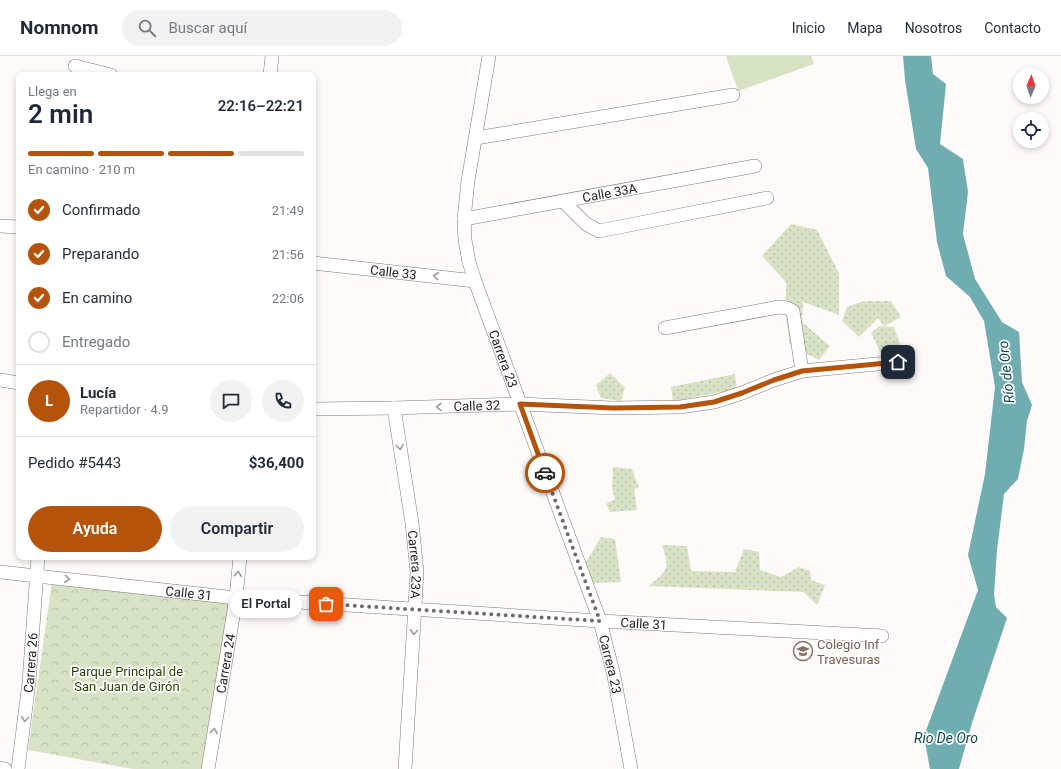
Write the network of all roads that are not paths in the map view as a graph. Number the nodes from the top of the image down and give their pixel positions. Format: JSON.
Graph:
{"nodes":[{"id":1,"x":272,"y":56,"type":"edge"},
{"id":2,"x":489,"y":56,"type":"edge"},
{"id":3,"x":75,"y":66,"type":"edge"},
{"id":4,"x":100,"y":72,"type":"edge"},
{"id":5,"x":270,"y":72,"type":"edge"},
{"id":6,"x":733,"y":95,"type":"dead end"},
{"id":7,"x":476,"y":138,"type":"junction"},
{"id":8,"x":755,"y":166,"type":"dead end"},
{"id":9,"x":767,"y":198,"type":"dead end"},
{"id":10,"x":563,"y":201,"type":"junction"},
{"id":11,"x":464,"y":219,"type":"junction"},
{"id":12,"x":0,"y":226,"type":"edge"},
{"id":13,"x":16,"y":228,"type":"edge"},
{"id":14,"x":316,"y":263,"type":"edge"},
{"id":15,"x":474,"y":281,"type":"junction"},
{"id":16,"x":664,"y":328,"type":"dead end"},
{"id":17,"x":898,"y":362,"type":"dead end"},
{"id":18,"x":802,"y":371,"type":"junction"},
{"id":19,"x":0,"y":380,"type":"edge"},
{"id":20,"x":16,"y":383,"type":"edge"},
{"id":21,"x":520,"y":404,"type":"junction"},
{"id":22,"x":394,"y":408,"type":"junction"},
{"id":23,"x":316,"y":409,"type":"edge"},
{"id":24,"x":38,"y":560,"type":"edge"},
{"id":25,"x":240,"y":560,"type":"edge"},
{"id":26,"x":0,"y":572,"type":"edge"},
{"id":27,"x":37,"y":576,"type":"junction"},
{"id":28,"x":236,"y":598,"type":"junction"},
{"id":29,"x":416,"y":610,"type":"junction"},
{"id":30,"x":600,"y":621,"type":"junction"},
{"id":31,"x":882,"y":636,"type":"dead end"},
{"id":32,"x":0,"y":768,"type":"edge"},
{"id":33,"x":4,"y":769,"type":"edge"},
{"id":34,"x":18,"y":769,"type":"edge"},
{"id":35,"x":208,"y":769,"type":"edge"},
{"id":36,"x":405,"y":769,"type":"edge"},
{"id":37,"x":631,"y":769,"type":"edge"}],
"edges":[{"from":1,"to":5,"type":"street"},
{"from":2,"to":7,"type":"street","name":"Carrera 23"},
{"from":3,"to":4,"type":"street"},
{"from":6,"to":7,"type":"street"},
{"from":7,"to":11,"type":"street","name":"Carrera 23"},
{"from":8,"to":10,"type":"street","name":"Calle 33A"},
{"from":9,"to":10,"type":"street"},
{"from":10,"to":11,"type":"street","name":"Calle 33A"},
{"from":11,"to":15,"type":"street","name":"Carrera 23"},
{"from":12,"to":13,"type":"street"},
{"from":15,"to":14,"type":"street","name":"Calle 33","one_way":true},
{"from":15,"to":21,"type":"street","name":"Carrera 23"},
{"from":16,"to":18,"type":"street"},
{"from":17,"to":18,"type":"street","name":"Calle 32"},
{"from":18,"to":21,"type":"street","name":"Calle 32"},
{"from":19,"to":20,"type":"street"},
{"from":21,"to":22,"type":"street","name":"Calle 32","one_way":true},
{"from":21,"to":30,"type":"street","name":"Carrera 23"},
{"from":22,"to":23,"type":"street","name":"Calle 32"},
{"from":22,"to":29,"type":"street","name":"Carrera 23A","one_way":true},
{"from":24,"to":27,"type":"street","name":"Carrera 26"},
{"from":28,"to":25,"type":"street","name":"Carrera 24","one_way":true},
{"from":26,"to":27,"type":"street","name":"Calle 31"},
{"from":27,"to":28,"type":"street","name":"Calle 31","one_way":true},
{"from":27,"to":34,"type":"street","name":"Carrera 26","one_way":true},
{"from":28,"to":29,"type":"street","name":"Calle 31"},
{"from":35,"to":28,"type":"street","name":"Carrera 24","one_way":true},
{"from":29,"to":30,"type":"street","name":"Calle 31"},
{"from":29,"to":36,"type":"street","name":"Carrera 23A","one_way":true},
{"from":30,"to":31,"type":"street","name":"Calle 31"},
{"from":30,"to":37,"type":"street","name":"Carrera 23"},
{"from":32,"to":33,"type":"street"}]}
